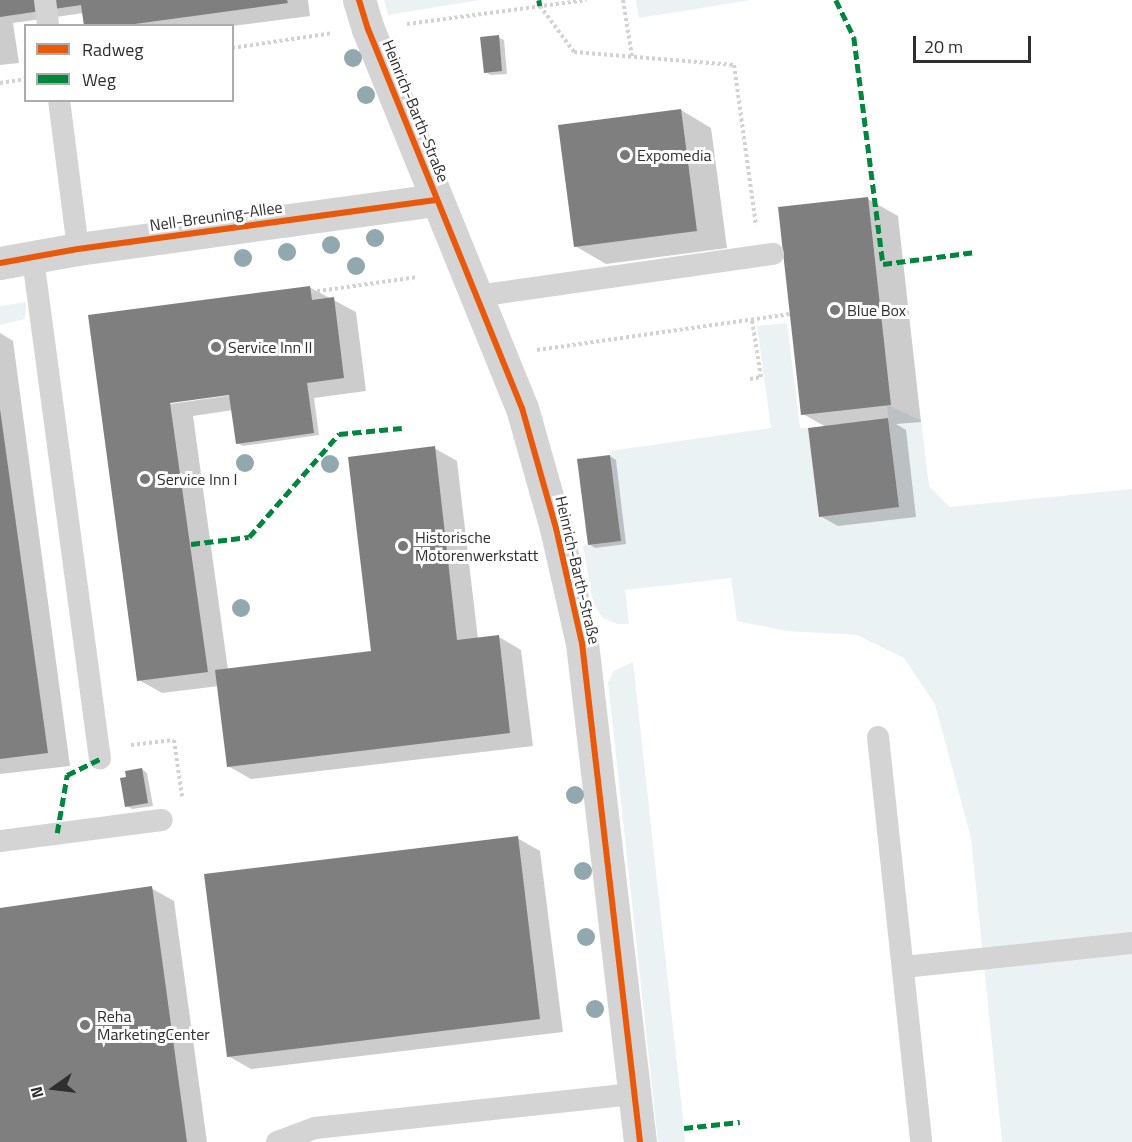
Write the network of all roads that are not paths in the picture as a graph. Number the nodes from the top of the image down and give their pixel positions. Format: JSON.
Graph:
{"nodes":[{"id":1,"x":45,"y":0,"type":"edge"},
{"id":2,"x":359,"y":0,"type":"edge"},
{"id":3,"x":48,"y":24,"type":"edge"},
{"id":4,"x":59,"y":102,"type":"edge"},
{"id":5,"x":436,"y":200,"type":"junction"},
{"id":6,"x":78,"y":249,"type":"junction"},
{"id":7,"x":773,"y":254,"type":"dead end"},
{"id":8,"x":33,"y":259,"type":"junction"},
{"id":9,"x":0,"y":263,"type":"edge"},
{"id":10,"x":477,"y":296,"type":"junction"},
{"id":11,"x":878,"y":737,"type":"dead end"},
{"id":12,"x":99,"y":754,"type":"road end"},
{"id":13,"x":162,"y":820,"type":"dead end"},
{"id":14,"x":0,"y":841,"type":"edge"},
{"id":15,"x":1132,"y":943,"type":"edge"},
{"id":16,"x":904,"y":967,"type":"junction"},
{"id":17,"x":635,"y":1094,"type":"junction"},
{"id":18,"x":277,"y":1142,"type":"edge"},
{"id":19,"x":640,"y":1142,"type":"edge"},
{"id":20,"x":921,"y":1142,"type":"edge"}],
"edges":[{"from":1,"to":3,"type":"lane"},
{"from":2,"to":5,"type":"street","name":"Heinrich-Barth-Straße"},
{"from":4,"to":6,"type":"lane"},
{"from":5,"to":6,"type":"street","name":"Nell-Breuning-Allee"},
{"from":5,"to":10,"type":"street","name":"Heinrich-Barth-Straße"},
{"from":6,"to":8,"type":"street","name":"Nell-Breuning-Allee"},
{"from":7,"to":10,"type":"lane"},
{"from":8,"to":9,"type":"street","name":"Nell-Breuning-Allee"},
{"from":8,"to":12,"type":"lane"},
{"from":10,"to":17,"type":"street","name":"Heinrich-Barth-Straße"},
{"from":11,"to":16,"type":"lane"},
{"from":13,"to":14,"type":"lane"},
{"from":15,"to":16,"type":"lane"},
{"from":16,"to":20,"type":"lane"},
{"from":17,"to":18,"type":"lane"},
{"from":17,"to":19,"type":"street","name":"Heinrich-Barth-Straße"}]}
